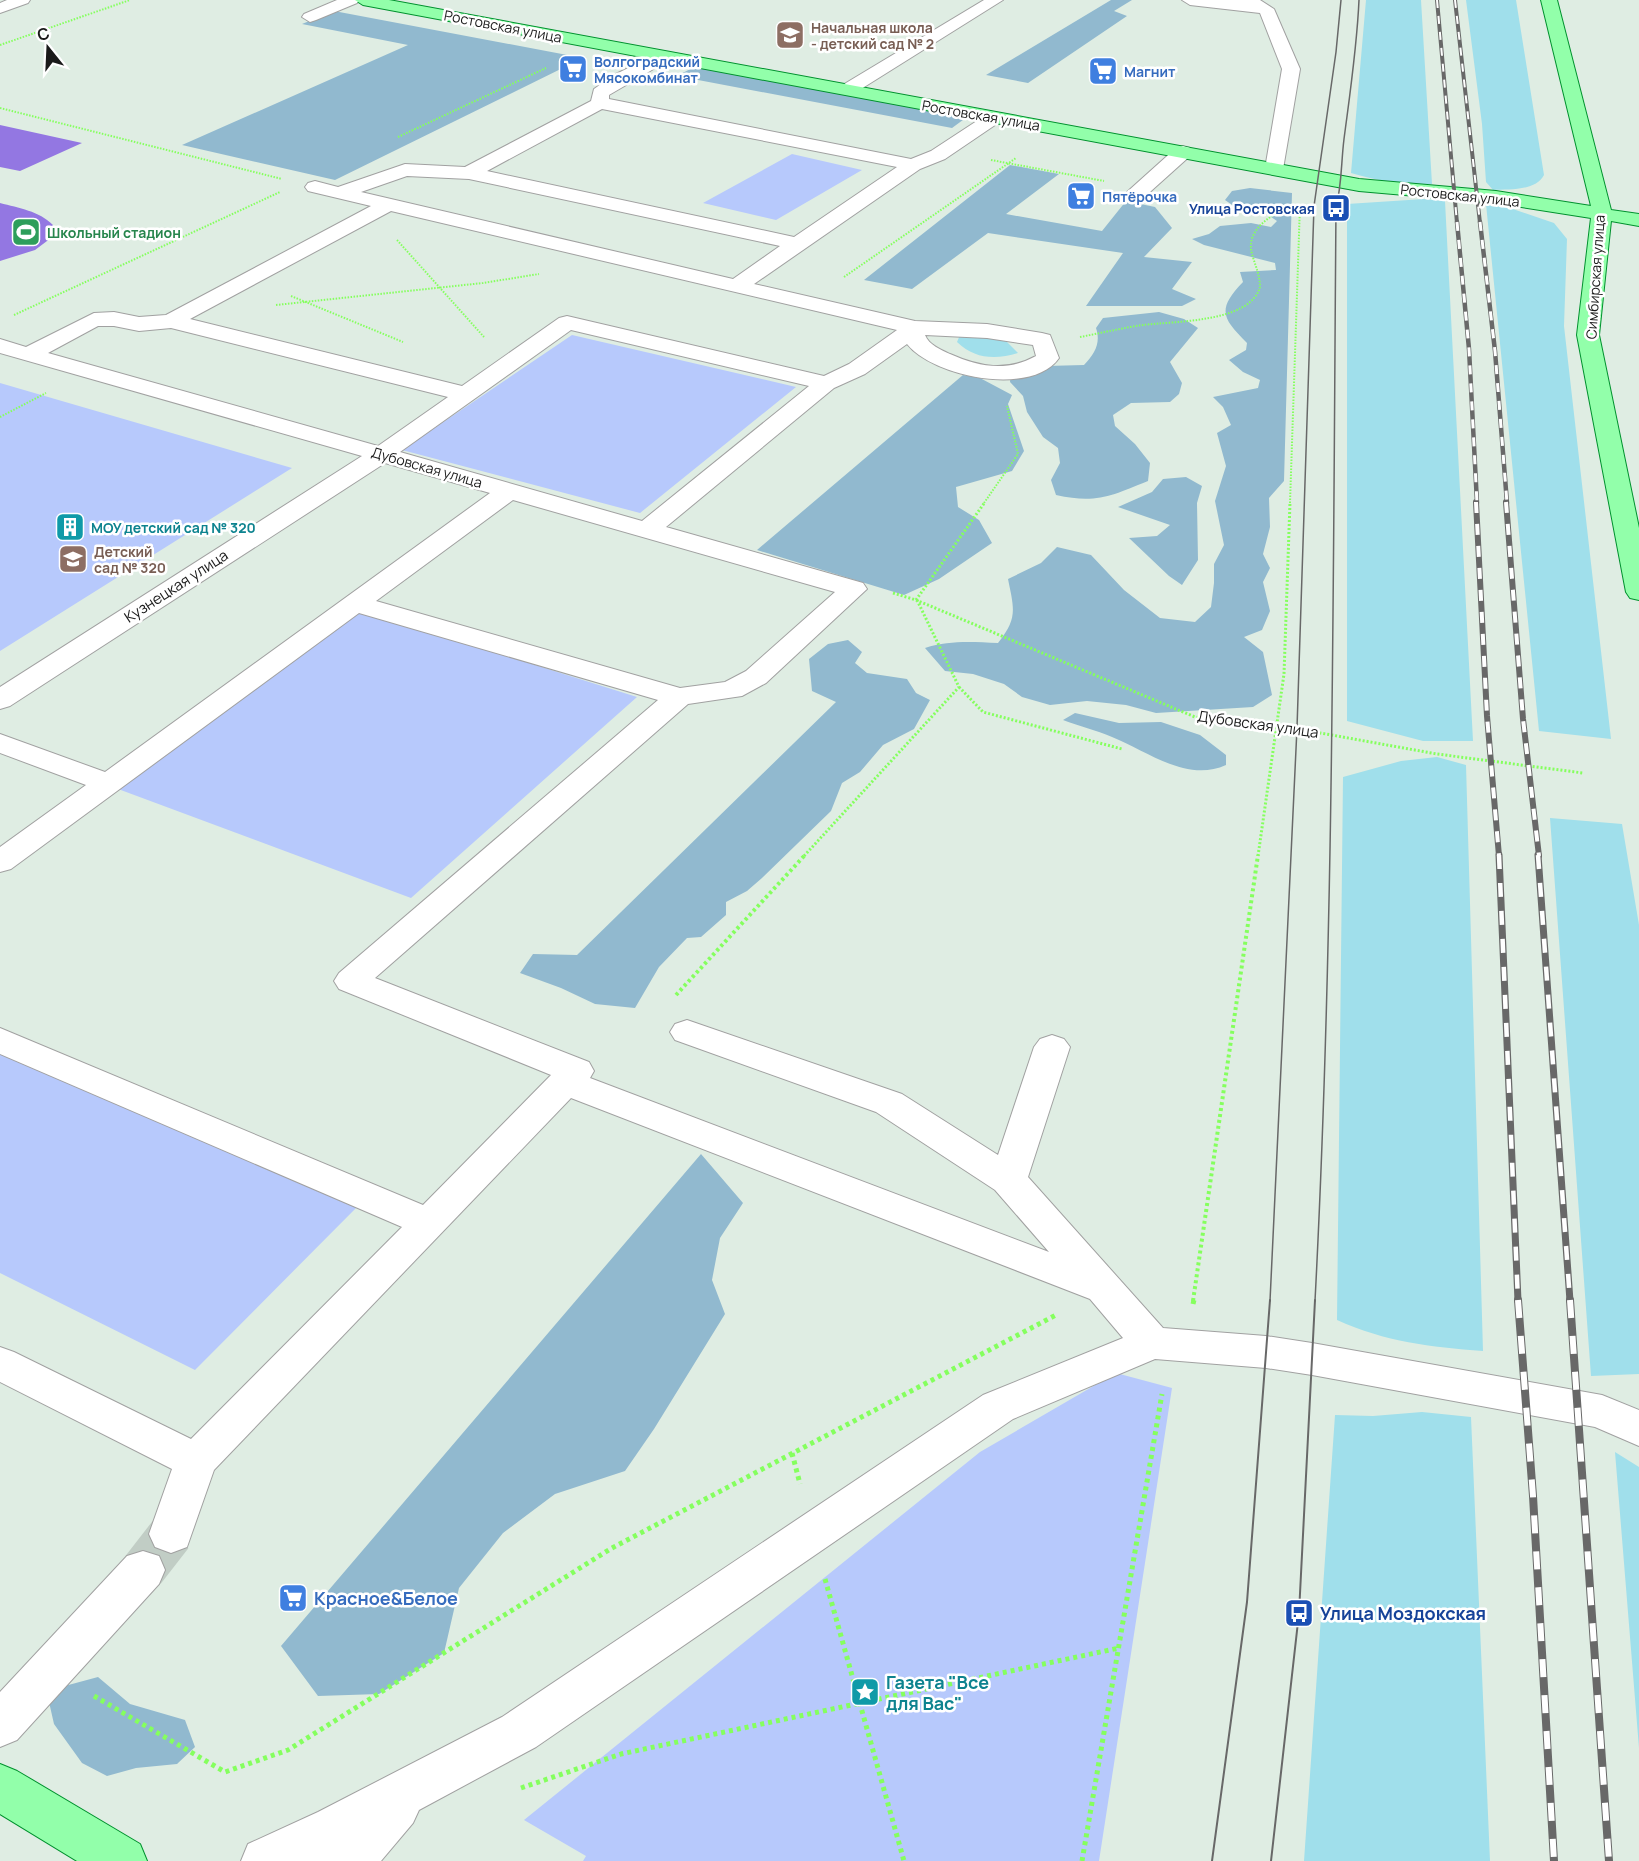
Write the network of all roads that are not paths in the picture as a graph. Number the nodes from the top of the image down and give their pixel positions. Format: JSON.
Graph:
{"nodes":[{"id":1,"x":22,"y":0,"type":"edge"},
{"id":2,"x":351,"y":0,"type":"edge"},
{"id":3,"x":363,"y":0,"type":"edge"},
{"id":4,"x":995,"y":0,"type":"edge"},
{"id":5,"x":1190,"y":0,"type":"edge"},
{"id":6,"x":1248,"y":0,"type":"edge"},
{"id":7,"x":1549,"y":0,"type":"edge"},
{"id":8,"x":0,"y":8,"type":"edge"},
{"id":9,"x":1266,"y":9,"type":"junction"},
{"id":10,"x":310,"y":17,"type":"dead end"},
{"id":11,"x":663,"y":56,"type":"junction"},
{"id":12,"x":847,"y":90,"type":"junction"},
{"id":13,"x":600,"y":104,"type":"junction"},
{"id":14,"x":995,"y":117,"type":"junction"},
{"id":15,"x":1183,"y":152,"type":"junction"},
{"id":16,"x":913,"y":165,"type":"junction"},
{"id":17,"x":1274,"y":169,"type":"junction"},
{"id":18,"x":469,"y":173,"type":"junction"},
{"id":19,"x":315,"y":187,"type":"road end"},
{"id":20,"x":339,"y":193,"type":"junction"},
{"id":21,"x":1134,"y":196,"type":"dead end"},
{"id":22,"x":380,"y":209,"type":"junction"},
{"id":23,"x":1602,"y":213,"type":"junction"},
{"id":24,"x":1639,"y":220,"type":"edge"},
{"id":25,"x":797,"y":244,"type":"junction"},
{"id":26,"x":737,"y":286,"type":"junction"},
{"id":27,"x":171,"y":321,"type":"junction"},
{"id":28,"x":915,"y":328,"type":"junction"},
{"id":29,"x":0,"y":346,"type":"edge"},
{"id":30,"x":29,"y":354,"type":"junction"},
{"id":31,"x":826,"y":383,"type":"junction"},
{"id":32,"x":465,"y":394,"type":"junction"},
{"id":33,"x":382,"y":454,"type":"junction"},
{"id":34,"x":511,"y":490,"type":"junction"},
{"id":35,"x":648,"y":529,"type":"junction"},
{"id":36,"x":1639,"y":592,"type":"edge"},
{"id":37,"x":354,"y":603,"type":"junction"},
{"id":38,"x":679,"y":697,"type":"junction"},
{"id":39,"x":0,"y":700,"type":"edge"},
{"id":40,"x":0,"y":743,"type":"edge"},
{"id":41,"x":107,"y":783,"type":"junction"},
{"id":42,"x":0,"y":862,"type":"edge"},
{"id":43,"x":687,"y":1032,"type":"road end"},
{"id":44,"x":0,"y":1040,"type":"edge"},
{"id":45,"x":1052,"y":1047,"type":"dead end"},
{"id":46,"x":565,"y":1082,"type":"junction"},
{"id":47,"x":1008,"y":1180,"type":"junction"},
{"id":48,"x":429,"y":1223,"type":"junction"},
{"id":49,"x":1105,"y":1289,"type":"junction"},
{"id":50,"x":1152,"y":1343,"type":"junction"},
{"id":51,"x":0,"y":1363,"type":"edge"},
{"id":52,"x":1639,"y":1429,"type":"edge"},
{"id":53,"x":196,"y":1461,"type":"junction"},
{"id":54,"x":171,"y":1534,"type":"tunnel mouth"},
{"id":55,"x":143,"y":1570,"type":"tunnel mouth"},
{"id":56,"x":0,"y":1725,"type":"edge"},
{"id":57,"x":0,"y":1787,"type":"edge"},
{"id":58,"x":409,"y":1792,"type":"junction"},
{"id":59,"x":122,"y":1861,"type":"edge"},
{"id":60,"x":266,"y":1861,"type":"edge"},
{"id":61,"x":348,"y":1861,"type":"edge"}],
"edges":[{"from":1,"to":8,"type":"street"},
{"from":2,"to":10,"type":"street"},
{"from":3,"to":11,"type":"main road","name":"Ростовская улица"},
{"from":4,"to":12,"type":"street"},
{"from":5,"to":9,"type":"street"},
{"from":6,"to":9,"type":"street"},
{"from":7,"to":23,"type":"main road","name":"Симбирская улица"},
{"from":9,"to":17,"type":"street"},
{"from":11,"to":12,"type":"main road","name":"Ростовская улица"},
{"from":11,"to":13,"type":"street"},
{"from":12,"to":14,"type":"main road","name":"Ростовская улица"},
{"from":13,"to":16,"type":"street"},
{"from":13,"to":18,"type":"street"},
{"from":14,"to":15,"type":"main road","name":"Ростовская улица"},
{"from":14,"to":16,"type":"street"},
{"from":15,"to":17,"type":"main road","name":"Ростовская улица"},
{"from":15,"to":21,"type":"street"},
{"from":16,"to":25,"type":"street"},
{"from":17,"to":23,"type":"main road","name":"Ростовская улица"},
{"from":18,"to":20,"type":"street"},
{"from":18,"to":25,"type":"street"},
{"from":19,"to":20,"type":"street"},
{"from":20,"to":22,"type":"street"},
{"from":22,"to":26,"type":"street"},
{"from":22,"to":27,"type":"street"},
{"from":23,"to":24,"type":"main road","name":"Ростовская улица"},
{"from":23,"to":36,"type":"main road","name":"Симбирская улица"},
{"from":25,"to":26,"type":"street"},
{"from":26,"to":28,"type":"street"},
{"from":27,"to":30,"type":"street"},
{"from":27,"to":32,"type":"street"},
{"from":28,"to":28,"type":"street"},
{"from":28,"to":31,"type":"street"},
{"from":29,"to":30,"type":"street","name":"Дубовская улица"},
{"from":30,"to":33,"type":"street","name":"Дубовская улица"},
{"from":31,"to":32,"type":"street","name":"Кузнецкая улица"},
{"from":31,"to":35,"type":"street"},
{"from":32,"to":33,"type":"street","name":"Кузнецкая улица"},
{"from":33,"to":34,"type":"street","name":"Дубовская улица"},
{"from":33,"to":39,"type":"street","name":"Кузнецкая улица"},
{"from":34,"to":35,"type":"street","name":"Дубовская улица"},
{"from":34,"to":37,"type":"street"},
{"from":35,"to":38,"type":"street","name":"Дубовская улица"},
{"from":37,"to":38,"type":"street"},
{"from":37,"to":41,"type":"street"},
{"from":38,"to":46,"type":"street"},
{"from":40,"to":41,"type":"street"},
{"from":41,"to":42,"type":"street"},
{"from":43,"to":47,"type":"street"},
{"from":44,"to":48,"type":"street"},
{"from":45,"to":47,"type":"street"},
{"from":46,"to":48,"type":"street"},
{"from":46,"to":49,"type":"street"},
{"from":47,"to":49,"type":"street"},
{"from":48,"to":53,"type":"street"},
{"from":49,"to":50,"type":"street"},
{"from":50,"to":52,"type":"street"},
{"from":50,"to":58,"type":"street"},
{"from":51,"to":53,"type":"street"},
{"from":53,"to":54,"type":"street"},
{"from":55,"to":56,"type":"street"},
{"from":57,"to":59,"type":"main road"},
{"from":58,"to":60,"type":"street"},
{"from":58,"to":61,"type":"street"}]}
